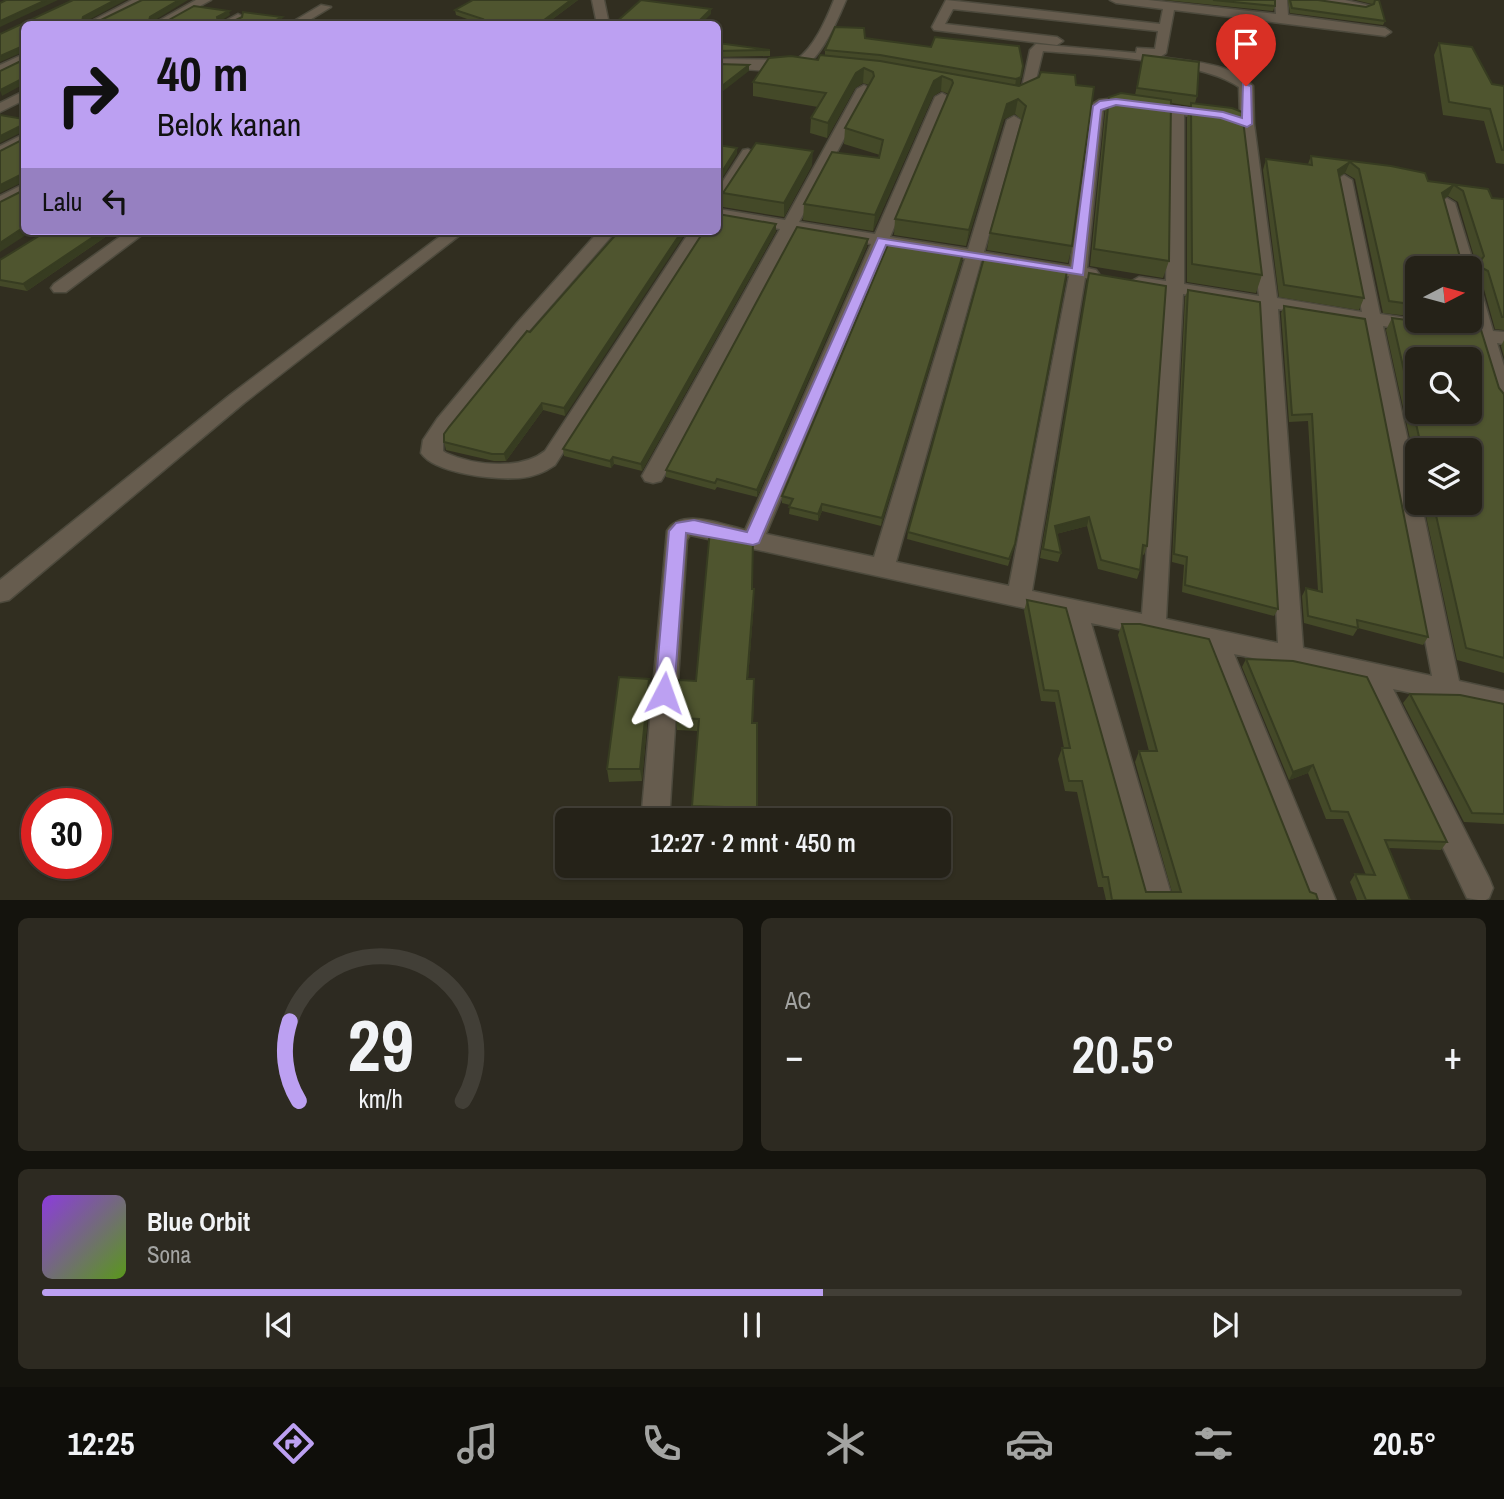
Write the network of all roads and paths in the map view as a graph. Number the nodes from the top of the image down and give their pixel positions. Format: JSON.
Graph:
{"nodes":[{"id":1,"x":141,"y":0,"type":"edge"},
{"id":2,"x":205,"y":0,"type":"edge"},
{"id":3,"x":598,"y":0,"type":"edge"},
{"id":4,"x":840,"y":0,"type":"edge"},
{"id":5,"x":1116,"y":0,"type":"edge"},
{"id":6,"x":1281,"y":0,"type":"edge"},
{"id":7,"x":1318,"y":0,"type":"edge"},
{"id":8,"x":951,"y":2,"type":"edge"},
{"id":9,"x":325,"y":6,"type":"dead end"},
{"id":10,"x":1169,"y":6,"type":"junction"},
{"id":11,"x":1365,"y":6,"type":"edge"},
{"id":12,"x":238,"y":18,"type":"edge"},
{"id":13,"x":1282,"y":18,"type":"junction"},
{"id":14,"x":98,"y":21,"type":"edge"},
{"id":15,"x":165,"y":21,"type":"edge"},
{"id":16,"x":232,"y":21,"type":"edge"},
{"id":17,"x":300,"y":21,"type":"edge"},
{"id":18,"x":602,"y":21,"type":"edge"},
{"id":19,"x":1165,"y":28,"type":"junction"},
{"id":20,"x":1385,"y":32,"type":"dead end"},
{"id":21,"x":808,"y":58,"type":"junction"},
{"id":22,"x":21,"y":60,"type":"edge"},
{"id":23,"x":721,"y":63,"type":"edge"},
{"id":24,"x":824,"y":63,"type":"edge"},
{"id":25,"x":0,"y":70,"type":"edge"},
{"id":26,"x":864,"y":89,"type":"edge"},
{"id":27,"x":996,"y":91,"type":"edge"},
{"id":28,"x":21,"y":97,"type":"edge"},
{"id":29,"x":942,"y":97,"type":"edge"},
{"id":30,"x":1,"y":107,"type":"edge"},
{"id":31,"x":1177,"y":109,"type":"junction"},
{"id":32,"x":21,"y":110,"type":"edge"},
{"id":33,"x":1014,"y":120,"type":"edge"},
{"id":34,"x":1247,"y":124,"type":"junction"},
{"id":35,"x":21,"y":140,"type":"edge"},
{"id":36,"x":0,"y":152,"type":"edge"},
{"id":37,"x":748,"y":153,"type":"edge"},
{"id":38,"x":1344,"y":180,"type":"edge"},
{"id":39,"x":21,"y":190,"type":"edge"},
{"id":40,"x":721,"y":196,"type":"edge"},
{"id":41,"x":0,"y":203,"type":"edge"},
{"id":42,"x":1447,"y":203,"type":"edge"},
{"id":43,"x":721,"y":215,"type":"edge"},
{"id":44,"x":789,"y":226,"type":"junction"},
{"id":45,"x":133,"y":235,"type":"edge"},
{"id":46,"x":452,"y":235,"type":"edge"},
{"id":47,"x":604,"y":235,"type":"edge"},
{"id":48,"x":695,"y":235,"type":"edge"},
{"id":49,"x":882,"y":241,"type":"junction"},
{"id":50,"x":976,"y":256,"type":"junction"},
{"id":51,"x":1462,"y":256,"type":"edge"},
{"id":52,"x":1078,"y":272,"type":"junction"},
{"id":53,"x":1102,"y":276,"type":"edge"},
{"id":54,"x":1126,"y":280,"type":"edge"},
{"id":55,"x":60,"y":288,"type":"dead end"},
{"id":56,"x":1175,"y":288,"type":"junction"},
{"id":57,"x":1269,"y":303,"type":"junction"},
{"id":58,"x":1482,"y":310,"type":"edge"},
{"id":59,"x":1374,"y":320,"type":"junction"},
{"id":60,"x":1494,"y":337,"type":"edge"},
{"id":61,"x":1504,"y":398,"type":"edge"},
{"id":62,"x":653,"y":476,"type":"dead end"},
{"id":63,"x":753,"y":539,"type":"junction"},
{"id":64,"x":883,"y":567,"type":"junction"},
{"id":65,"x":0,"y":593,"type":"edge"},
{"id":66,"x":1019,"y":597,"type":"junction"},
{"id":67,"x":1076,"y":609,"type":"junction"},
{"id":68,"x":1153,"y":626,"type":"junction"},
{"id":69,"x":1215,"y":639,"type":"junction"},
{"id":70,"x":1291,"y":655,"type":"junction"},
{"id":71,"x":1372,"y":673,"type":"junction"},
{"id":72,"x":1448,"y":690,"type":"junction"},
{"id":73,"x":1504,"y":702,"type":"edge"},
{"id":74,"x":656,"y":808,"type":"edge"},
{"id":75,"x":1478,"y":888,"type":"dead end"},
{"id":76,"x":1158,"y":900,"type":"edge"},
{"id":77,"x":1321,"y":900,"type":"edge"}],
"edges":[{"from":1,"to":14,"type":"street"},
{"from":2,"to":15,"type":"street"},
{"from":3,"to":18,"type":"street"},
{"from":4,"to":21,"type":"street"},
{"from":5,"to":10,"type":"street"},
{"from":6,"to":13,"type":"street"},
{"from":7,"to":11,"type":"street"},
{"from":8,"to":19,"type":"street"},
{"from":8,"to":19,"type":"street"},
{"from":9,"to":17,"type":"street"},
{"from":10,"to":13,"type":"street"},
{"from":10,"to":19,"type":"street"},
{"from":12,"to":16,"type":"street"},
{"from":13,"to":20,"type":"street"},
{"from":21,"to":23,"type":"street"},
{"from":21,"to":24,"type":"street"},
{"from":22,"to":25,"type":"street"},
{"from":26,"to":44,"type":"street"},
{"from":27,"to":34,"type":"street"},
{"from":28,"to":30,"type":"street"},
{"from":29,"to":49,"type":"street"},
{"from":30,"to":32,"type":"street"},
{"from":31,"to":34,"type":"street"},
{"from":31,"to":52,"type":"street"},
{"from":31,"to":56,"type":"street"},
{"from":33,"to":50,"type":"street"},
{"from":34,"to":57,"type":"street"},
{"from":35,"to":36,"type":"street"},
{"from":37,"to":40,"type":"street"},
{"from":38,"to":59,"type":"street"},
{"from":39,"to":41,"type":"street"},
{"from":42,"to":51,"type":"street"},
{"from":43,"to":44,"type":"street"},
{"from":44,"to":49,"type":"street"},
{"from":44,"to":62,"type":"street"},
{"from":45,"to":55,"type":"street"},
{"from":46,"to":65,"type":"street"},
{"from":47,"to":48,"type":"street"},
{"from":49,"to":50,"type":"street"},
{"from":49,"to":63,"type":"street"},
{"from":50,"to":52,"type":"street"},
{"from":50,"to":64,"type":"street"},
{"from":52,"to":53,"type":"street"},
{"from":52,"to":66,"type":"street"},
{"from":54,"to":56,"type":"street"},
{"from":56,"to":57,"type":"street"},
{"from":56,"to":68,"type":"street"},
{"from":57,"to":59,"type":"street"},
{"from":57,"to":70,"type":"street"},
{"from":58,"to":60,"type":"street"},
{"from":59,"to":60,"type":"street"},
{"from":59,"to":72,"type":"street"},
{"from":60,"to":61,"type":"street"},
{"from":63,"to":64,"type":"street"},
{"from":63,"to":74,"type":"street"},
{"from":64,"to":66,"type":"street"},
{"from":66,"to":67,"type":"street"},
{"from":67,"to":68,"type":"street"},
{"from":67,"to":76,"type":"street"},
{"from":68,"to":69,"type":"street"},
{"from":69,"to":70,"type":"street"},
{"from":69,"to":77,"type":"street"},
{"from":70,"to":71,"type":"street"},
{"from":71,"to":72,"type":"street"},
{"from":71,"to":75,"type":"street"},
{"from":72,"to":73,"type":"street"}]}
